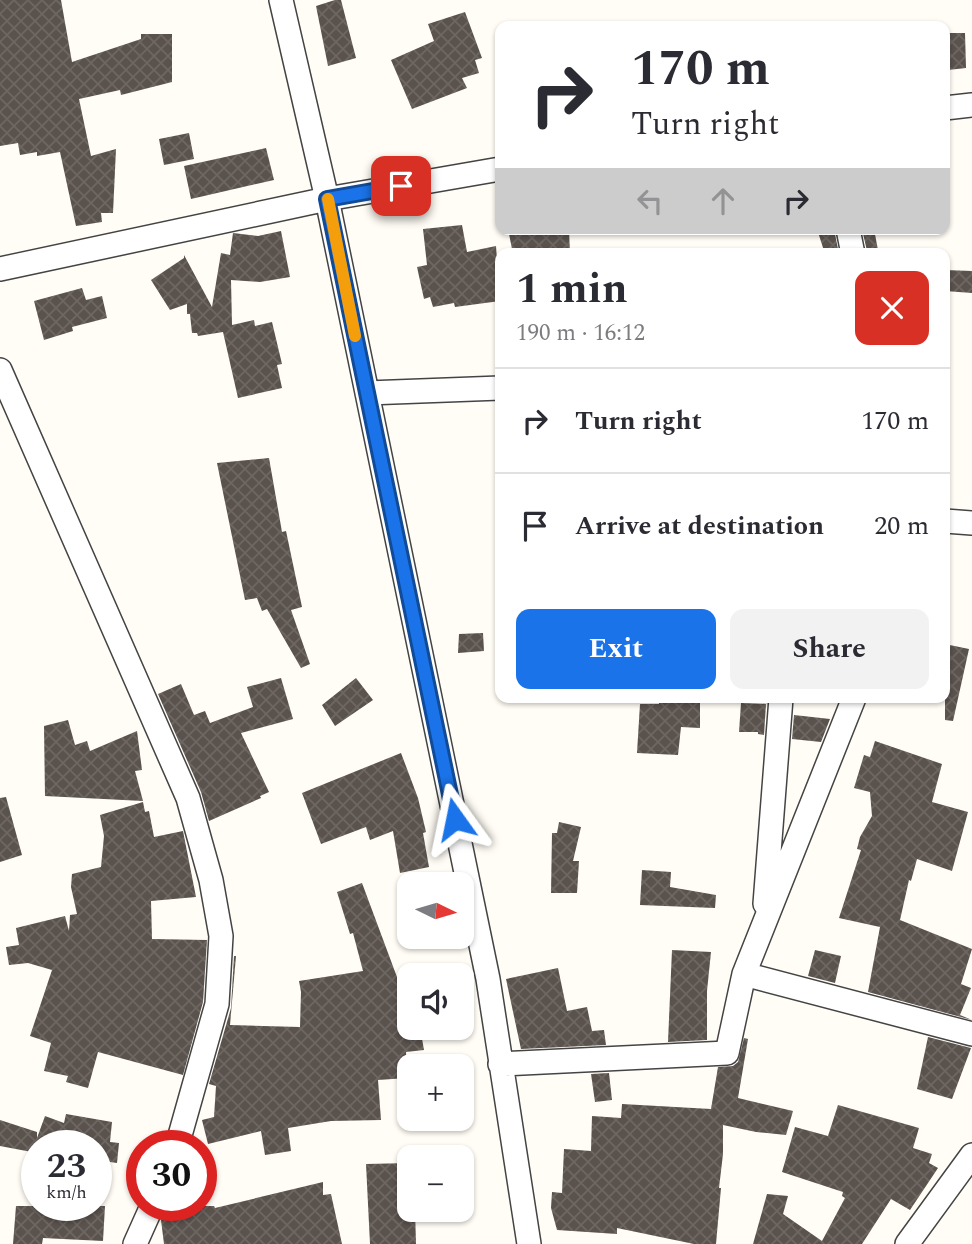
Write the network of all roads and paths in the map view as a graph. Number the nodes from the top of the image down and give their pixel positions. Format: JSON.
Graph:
{"nodes":[{"id":1,"x":281,"y":0,"type":"edge"},
{"id":2,"x":972,"y":105,"type":"edge"},
{"id":3,"x":950,"y":107,"type":"edge"},
{"id":4,"x":495,"y":170,"type":"edge"},
{"id":5,"x":327,"y":199,"type":"junction"},
{"id":6,"x":0,"y":269,"type":"edge"},
{"id":7,"x":0,"y":370,"type":"edge"},
{"id":8,"x":495,"y":388,"type":"edge"},
{"id":9,"x":366,"y":393,"type":"junction"},
{"id":10,"x":950,"y":521,"type":"edge"},
{"id":11,"x":972,"y":523,"type":"edge"},
{"id":12,"x":781,"y":703,"type":"edge"},
{"id":13,"x":852,"y":703,"type":"edge"},
{"id":14,"x":763,"y":928,"type":"junction"},
{"id":15,"x":744,"y":974,"type":"junction"},
{"id":16,"x":972,"y":1034,"type":"edge"},
{"id":17,"x":500,"y":1064,"type":"junction"},
{"id":18,"x":182,"y":1130,"type":"edge"},
{"id":19,"x":972,"y":1155,"type":"edge"},
{"id":20,"x":145,"y":1221,"type":"edge"},
{"id":21,"x":135,"y":1244,"type":"edge"},
{"id":22,"x":529,"y":1244,"type":"edge"},
{"id":23,"x":907,"y":1244,"type":"edge"}],
"edges":[{"from":1,"to":5,"type":"street"},
{"from":2,"to":3,"type":"street"},
{"from":4,"to":5,"type":"street"},
{"from":5,"to":6,"type":"street"},
{"from":5,"to":9,"type":"street"},
{"from":7,"to":18,"type":"street"},
{"from":8,"to":9,"type":"street"},
{"from":9,"to":17,"type":"street"},
{"from":10,"to":11,"type":"street"},
{"from":12,"to":14,"type":"street"},
{"from":13,"to":14,"type":"street"},
{"from":14,"to":15,"type":"street"},
{"from":15,"to":16,"type":"street"},
{"from":15,"to":17,"type":"street"},
{"from":17,"to":22,"type":"street"},
{"from":19,"to":23,"type":"street"},
{"from":20,"to":21,"type":"street"}]}
